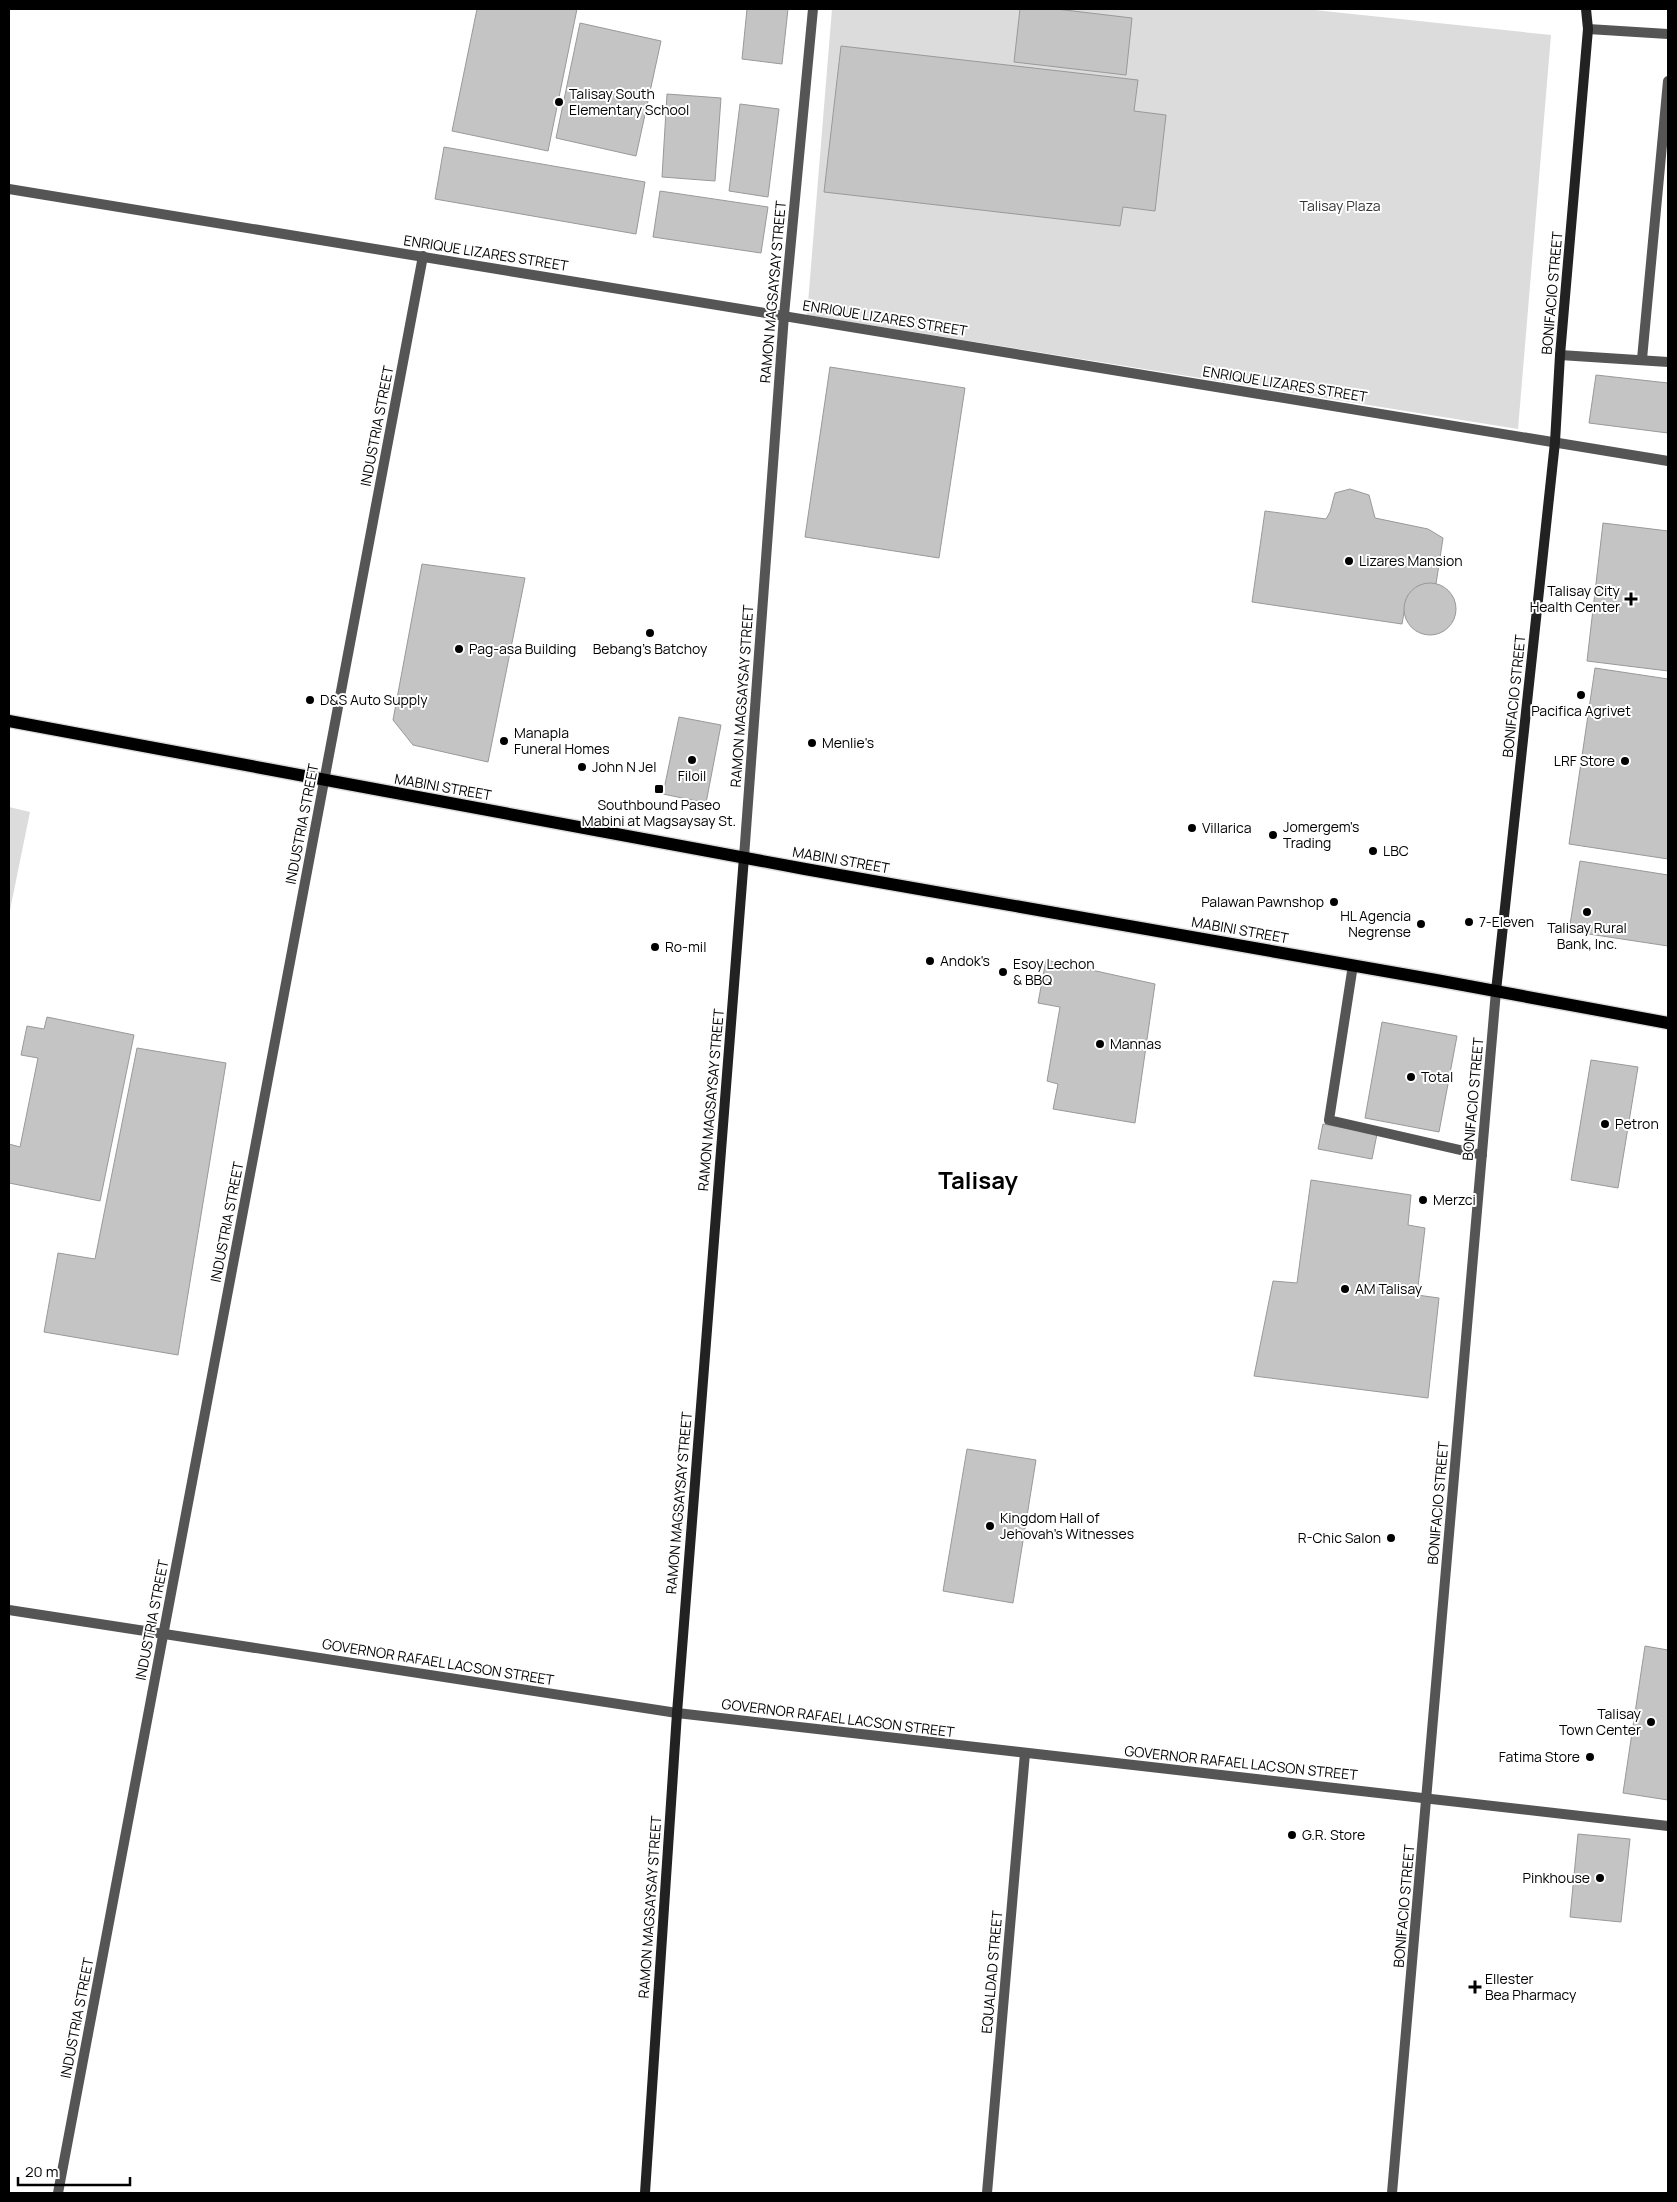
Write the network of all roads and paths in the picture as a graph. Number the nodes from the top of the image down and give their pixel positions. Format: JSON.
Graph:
{"nodes":[{"id":1,"x":814,"y":9,"type":"edge"},
{"id":2,"x":1586,"y":9,"type":"edge"},
{"id":3,"x":1588,"y":29,"type":"junction"},
{"id":4,"x":1668,"y":34,"type":"edge"},
{"id":5,"x":1668,"y":81,"type":"edge"},
{"id":6,"x":9,"y":189,"type":"edge"},
{"id":7,"x":423,"y":256,"type":"junction"},
{"id":8,"x":784,"y":316,"type":"junction"},
{"id":9,"x":1560,"y":355,"type":"junction"},
{"id":10,"x":1642,"y":359,"type":"junction"},
{"id":11,"x":1668,"y":362,"type":"edge"},
{"id":12,"x":1555,"y":442,"type":"junction"},
{"id":13,"x":1668,"y":461,"type":"edge"},
{"id":14,"x":9,"y":721,"type":"edge"},
{"id":15,"x":324,"y":780,"type":"junction"},
{"id":16,"x":744,"y":857,"type":"junction"},
{"id":17,"x":1353,"y":965,"type":"junction"},
{"id":18,"x":1496,"y":991,"type":"junction"},
{"id":19,"x":1668,"y":1023,"type":"edge"},
{"id":20,"x":1482,"y":1155,"type":"junction"},
{"id":21,"x":9,"y":1610,"type":"edge"},
{"id":22,"x":163,"y":1634,"type":"junction"},
{"id":23,"x":676,"y":1713,"type":"junction"},
{"id":24,"x":1025,"y":1753,"type":"junction"},
{"id":25,"x":1427,"y":1798,"type":"junction"},
{"id":26,"x":1668,"y":1826,"type":"edge"},
{"id":27,"x":58,"y":2193,"type":"edge"},
{"id":28,"x":645,"y":2193,"type":"edge"},
{"id":29,"x":986,"y":2193,"type":"edge"},
{"id":30,"x":1392,"y":2193,"type":"edge"}],
"edges":[{"from":1,"to":8,"type":"street","name":"RAMON MAGSAYSAY STREET"},
{"from":2,"to":3,"type":"main road","name":"BONIFACIO STREET"},
{"from":3,"to":4,"type":"street"},
{"from":3,"to":9,"type":"main road","name":"BONIFACIO STREET"},
{"from":5,"to":10,"type":"street"},
{"from":6,"to":7,"type":"street","name":"ENRIQUE LIZARES STREET"},
{"from":7,"to":8,"type":"street","name":"ENRIQUE LIZARES STREET"},
{"from":7,"to":15,"type":"street","name":"INDUSTRIA STREET"},
{"from":8,"to":12,"type":"street","name":"ENRIQUE LIZARES STREET"},
{"from":8,"to":16,"type":"street","name":"RAMON MAGSAYSAY STREET"},
{"from":9,"to":10,"type":"street"},
{"from":9,"to":12,"type":"main road","name":"BONIFACIO STREET"},
{"from":10,"to":11,"type":"street"},
{"from":12,"to":13,"type":"street","name":"ENRIQUE LIZARES STREET"},
{"from":12,"to":18,"type":"main road","name":"BONIFACIO STREET"},
{"from":14,"to":15,"type":"main road","name":"MABINI STREET"},
{"from":15,"to":16,"type":"main road","name":"MABINI STREET"},
{"from":15,"to":22,"type":"street","name":"INDUSTRIA STREET"},
{"from":16,"to":17,"type":"main road","name":"MABINI STREET"},
{"from":16,"to":23,"type":"main road","name":"RAMON MAGSAYSAY STREET"},
{"from":17,"to":18,"type":"main road","name":"MABINI STREET"},
{"from":17,"to":20,"type":"street"},
{"from":18,"to":19,"type":"main road","name":"MABINI STREET"},
{"from":18,"to":20,"type":"street","name":"BONIFACIO STREET"},
{"from":20,"to":25,"type":"street","name":"BONIFACIO STREET"},
{"from":21,"to":22,"type":"street","name":"GOVERNOR RAFAEL LACSON STREET"},
{"from":22,"to":23,"type":"street","name":"GOVERNOR RAFAEL LACSON STREET"},
{"from":22,"to":27,"type":"street","name":"INDUSTRIA STREET"},
{"from":23,"to":24,"type":"street","name":"GOVERNOR RAFAEL LACSON STREET"},
{"from":23,"to":28,"type":"main road","name":"RAMON MAGSAYSAY STREET"},
{"from":24,"to":25,"type":"street","name":"GOVERNOR RAFAEL LACSON STREET"},
{"from":24,"to":29,"type":"street","name":"EQUALDAD STREET"},
{"from":25,"to":26,"type":"street","name":"GOVERNOR RAFAEL LACSON STREET"},
{"from":25,"to":30,"type":"street","name":"BONIFACIO STREET"}]}
